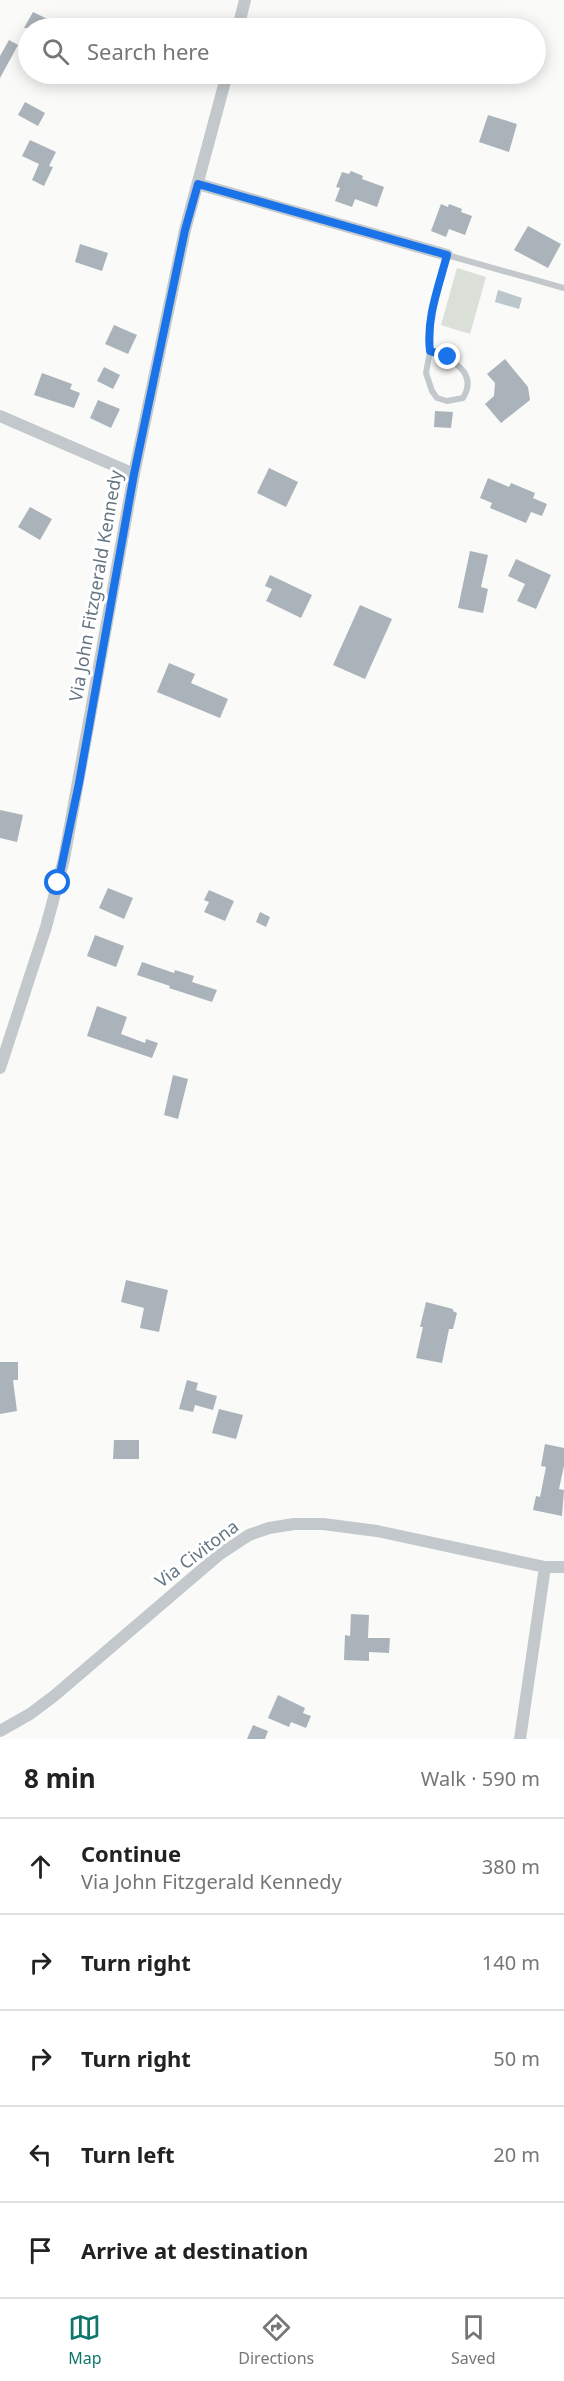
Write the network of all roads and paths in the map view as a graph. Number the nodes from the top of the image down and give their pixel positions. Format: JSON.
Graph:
{"nodes":[{"id":1,"x":245,"y":0,"type":"edge"},
{"id":2,"x":240,"y":18,"type":"edge"},
{"id":3,"x":223,"y":84,"type":"edge"},
{"id":4,"x":198,"y":184,"type":"junction"},
{"id":5,"x":447,"y":255,"type":"junction"},
{"id":6,"x":564,"y":288,"type":"edge"},
{"id":7,"x":430,"y":351,"type":"junction"},
{"id":8,"x":0,"y":416,"type":"edge"},
{"id":9,"x":134,"y":474,"type":"junction"},
{"id":10,"x":0,"y":1068,"type":"edge"},
{"id":11,"x":545,"y":1567,"type":"junction"},
{"id":12,"x":564,"y":1567,"type":"edge"},
{"id":13,"x":0,"y":1731,"type":"edge"},
{"id":14,"x":520,"y":1739,"type":"edge"}],
"edges":[{"from":1,"to":2,"type":"street"},
{"from":3,"to":4,"type":"street","name":"Via John Fitzgerald Kennedy"},
{"from":4,"to":5,"type":"street"},
{"from":4,"to":9,"type":"street","name":"Via John Fitzgerald Kennedy"},
{"from":5,"to":6,"type":"lane"},
{"from":5,"to":7,"type":"lane"},
{"from":7,"to":7,"type":"lane"},
{"from":8,"to":9,"type":"street"},
{"from":9,"to":10,"type":"street","name":"Via John Fitzgerald Kennedy"},
{"from":11,"to":12,"type":"street","name":"Via Civitona"},
{"from":11,"to":13,"type":"street","name":"Via Civitona"},
{"from":11,"to":14,"type":"street"}]}
